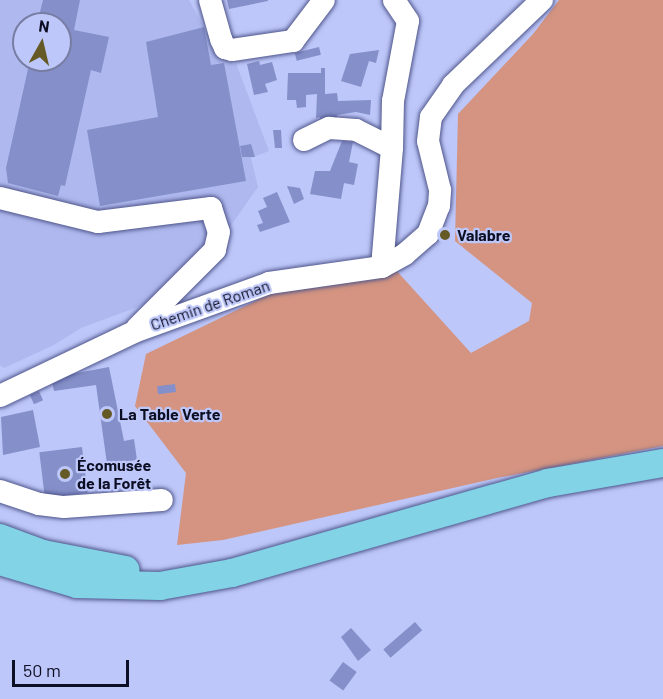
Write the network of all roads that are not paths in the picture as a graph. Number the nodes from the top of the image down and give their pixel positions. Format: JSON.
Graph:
{"nodes":[{"id":1,"x":210,"y":0,"type":"edge"},
{"id":2,"x":324,"y":0,"type":"edge"},
{"id":3,"x":394,"y":0,"type":"edge"},
{"id":4,"x":542,"y":0,"type":"edge"},
{"id":5,"x":304,"y":140,"type":"dead end"},
{"id":6,"x":392,"y":148,"type":"junction"},
{"id":7,"x":0,"y":198,"type":"edge"},
{"id":8,"x":382,"y":267,"type":"junction"},
{"id":9,"x":134,"y":332,"type":"junction"},
{"id":10,"x":0,"y":396,"type":"edge"},
{"id":11,"x":663,"y":463,"type":"edge"},
{"id":12,"x":0,"y":491,"type":"edge"},
{"id":13,"x":162,"y":500,"type":"dead end"},
{"id":14,"x":365,"y":536,"type":"junction"},
{"id":15,"x":0,"y":538,"type":"edge"},
{"id":16,"x":0,"y":561,"type":"edge"}],
"edges":[{"from":1,"to":2,"type":"street"},
{"from":3,"to":6,"type":"street"},
{"from":4,"to":8,"type":"street","name":"Chemin de Roman"},
{"from":5,"to":6,"type":"street"},
{"from":6,"to":8,"type":"street"},
{"from":7,"to":9,"type":"street"},
{"from":8,"to":9,"type":"street","name":"Chemin de Roman"},
{"from":9,"to":10,"type":"street","name":"Chemin de Roman"},
{"from":11,"to":14,"type":"main road"},
{"from":12,"to":13,"type":"street"},
{"from":14,"to":15,"type":"main road"},
{"from":14,"to":16,"type":"main road"}]}
